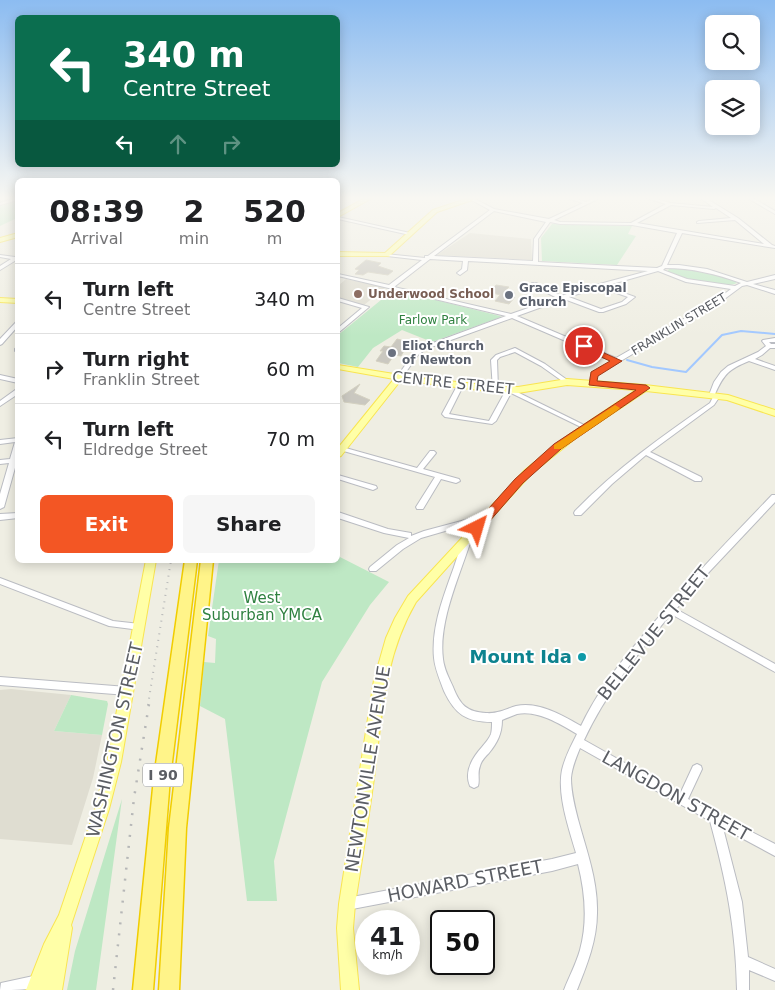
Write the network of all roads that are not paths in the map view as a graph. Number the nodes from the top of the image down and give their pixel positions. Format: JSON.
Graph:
{"nodes":[{"id":1,"x":400,"y":243,"type":"edge"},
{"id":2,"x":452,"y":243,"type":"edge"},
{"id":3,"x":534,"y":243,"type":"edge"},
{"id":4,"x":674,"y":243,"type":"edge"},
{"id":5,"x":754,"y":243,"type":"edge"},
{"id":6,"x":772,"y":246,"type":"edge"},
{"id":7,"x":340,"y":254,"type":"edge"},
{"id":8,"x":387,"y":255,"type":"junction"},
{"id":9,"x":436,"y":255,"type":"junction"},
{"id":10,"x":0,"y":256,"type":"edge"},
{"id":11,"x":15,"y":257,"type":"edge"},
{"id":12,"x":15,"y":258,"type":"edge"},
{"id":13,"x":425,"y":258,"type":"junction"},
{"id":14,"x":466,"y":259,"type":"junction"},
{"id":15,"x":535,"y":262,"type":"junction"},
{"id":16,"x":0,"y":268,"type":"edge"},
{"id":17,"x":661,"y":268,"type":"junction"},
{"id":18,"x":460,"y":273,"type":"dead end"},
{"id":19,"x":340,"y":275,"type":"edge"},
{"id":20,"x":775,"y":276,"type":"edge"},
{"id":21,"x":534,"y":284,"type":"dead end"},
{"id":22,"x":745,"y":284,"type":"junction"},
{"id":23,"x":391,"y":286,"type":"junction"},
{"id":24,"x":600,"y":286,"type":"junction"},
{"id":25,"x":736,"y":288,"type":"junction"},
{"id":26,"x":775,"y":292,"type":"edge"},
{"id":27,"x":563,"y":297,"type":"junction"},
{"id":28,"x":0,"y":300,"type":"edge"},
{"id":29,"x":15,"y":300,"type":"edge"},
{"id":30,"x":340,"y":300,"type":"edge"},
{"id":31,"x":512,"y":316,"type":"junction"},
{"id":32,"x":15,"y":326,"type":"edge"},
{"id":33,"x":340,"y":329,"type":"edge"},
{"id":34,"x":775,"y":340,"type":"edge"},
{"id":35,"x":0,"y":343,"type":"edge"},
{"id":36,"x":772,"y":346,"type":"edge"},
{"id":37,"x":748,"y":360,"type":"junction"},
{"id":38,"x":617,"y":361,"type":"junction"},
{"id":39,"x":340,"y":367,"type":"edge"},
{"id":40,"x":775,"y":368,"type":"edge"},
{"id":41,"x":0,"y":377,"type":"edge"},
{"id":42,"x":399,"y":378,"type":"junction"},
{"id":43,"x":15,"y":380,"type":"edge"},
{"id":44,"x":566,"y":382,"type":"junction"},
{"id":45,"x":592,"y":383,"type":"junction"},
{"id":46,"x":460,"y":386,"type":"junction"},
{"id":47,"x":646,"y":388,"type":"junction"},
{"id":48,"x":495,"y":389,"type":"junction"},
{"id":49,"x":509,"y":390,"type":"junction"},
{"id":50,"x":15,"y":394,"type":"edge"},
{"id":51,"x":714,"y":396,"type":"junction"},
{"id":52,"x":0,"y":404,"type":"edge"},
{"id":53,"x":775,"y":413,"type":"edge"},
{"id":54,"x":585,"y":427,"type":"junction"},
{"id":55,"x":15,"y":440,"type":"edge"},
{"id":56,"x":0,"y":442,"type":"edge"},
{"id":57,"x":340,"y":451,"type":"edge"},
{"id":58,"x":15,"y":452,"type":"edge"},
{"id":59,"x":645,"y":452,"type":"junction"},
{"id":60,"x":432,"y":453,"type":"dead end"},
{"id":61,"x":12,"y":461,"type":"junction"},
{"id":62,"x":0,"y":462,"type":"edge"},
{"id":63,"x":418,"y":470,"type":"junction"},
{"id":64,"x":439,"y":476,"type":"junction"},
{"id":65,"x":340,"y":478,"type":"edge"},
{"id":66,"x":698,"y":479,"type":"dead end"},
{"id":67,"x":456,"y":481,"type":"dead end"},
{"id":68,"x":373,"y":488,"type":"dead end"},
{"id":69,"x":775,"y":498,"type":"edge"},
{"id":70,"x":0,"y":507,"type":"edge"},
{"id":71,"x":420,"y":507,"type":"dead end"},
{"id":72,"x":578,"y":513,"type":"dead end"},
{"id":73,"x":489,"y":514,"type":"junction"},
{"id":74,"x":15,"y":515,"type":"edge"},
{"id":75,"x":340,"y":516,"type":"edge"},
{"id":76,"x":0,"y":517,"type":"edge"},
{"id":77,"x":412,"y":536,"type":"junction"},
{"id":78,"x":467,"y":540,"type":"junction"},
{"id":79,"x":151,"y":563,"type":"edge"},
{"id":80,"x":191,"y":563,"type":"edge"},
{"id":81,"x":206,"y":563,"type":"edge"},
{"id":82,"x":373,"y":569,"type":"dead end"},
{"id":83,"x":0,"y":581,"type":"edge"},
{"id":84,"x":669,"y":609,"type":"junction"},
{"id":85,"x":140,"y":627,"type":"junction"},
{"id":86,"x":775,"y":668,"type":"edge"},
{"id":87,"x":0,"y":681,"type":"edge"},
{"id":88,"x":127,"y":691,"type":"junction"},
{"id":89,"x":497,"y":718,"type":"junction"},
{"id":90,"x":580,"y":737,"type":"junction"},
{"id":91,"x":697,"y":769,"type":"dead end"},
{"id":92,"x":474,"y":783,"type":"dead end"},
{"id":93,"x":682,"y":801,"type":"junction"},
{"id":94,"x":714,"y":817,"type":"junction"},
{"id":95,"x":775,"y":850,"type":"edge"},
{"id":96,"x":583,"y":857,"type":"junction"},
{"id":97,"x":347,"y":904,"type":"junction"},
{"id":98,"x":66,"y":918,"type":"junction"},
{"id":99,"x":744,"y":961,"type":"junction"},
{"id":100,"x":775,"y":975,"type":"edge"},
{"id":101,"x":54,"y":984,"type":"edge"},
{"id":102,"x":38,"y":987,"type":"edge"},
{"id":103,"x":1,"y":989,"type":"edge"},
{"id":104,"x":143,"y":990,"type":"edge"},
{"id":105,"x":169,"y":990,"type":"edge"},
{"id":106,"x":350,"y":990,"type":"edge"},
{"id":107,"x":570,"y":990,"type":"edge"},
{"id":108,"x":743,"y":990,"type":"edge"}],
"edges":[{"from":1,"to":8,"type":"main road"},
{"from":2,"to":9,"type":"street"},
{"from":3,"to":15,"type":"street"},
{"from":4,"to":17,"type":"street"},
{"from":5,"to":6,"type":"street"},
{"from":7,"to":8,"type":"main road"},
{"from":8,"to":13,"type":"street"},
{"from":9,"to":13,"type":"street"},
{"from":9,"to":14,"type":"street"},
{"from":10,"to":11,"type":"street"},
{"from":12,"to":16,"type":"street"},
{"from":13,"to":23,"type":"street"},
{"from":14,"to":15,"type":"street"},
{"from":14,"to":18,"type":"street"},
{"from":15,"to":17,"type":"street"},
{"from":17,"to":22,"type":"street"},
{"from":17,"to":24,"type":"street"},
{"from":17,"to":25,"type":"street"},
{"from":19,"to":23,"type":"street"},
{"from":20,"to":22,"type":"street","name":"FRANKLIN STREET"},
{"from":21,"to":27,"type":"street"},
{"from":22,"to":25,"type":"street","name":"FRANKLIN STREET"},
{"from":22,"to":26,"type":"street"},
{"from":23,"to":31,"type":"street"},
{"from":24,"to":27,"type":"street"},
{"from":24,"to":27,"type":"street"},
{"from":25,"to":38,"type":"street","name":"FRANKLIN STREET"},
{"from":27,"to":31,"type":"street"},
{"from":28,"to":29,"type":"main road"},
{"from":30,"to":33,"type":"street"},
{"from":31,"to":38,"type":"street"},
{"from":31,"to":42,"type":"street"},
{"from":32,"to":35,"type":"street"},
{"from":34,"to":36,"type":"street"},
{"from":36,"to":37,"type":"street"},
{"from":37,"to":40,"type":"street"},
{"from":37,"to":51,"type":"street"},
{"from":38,"to":45,"type":"street","name":"FRANKLIN STREET"},
{"from":39,"to":42,"type":"main road","name":"CENTRE STREET"},
{"from":41,"to":43,"type":"street"},
{"from":42,"to":46,"type":"main road","name":"CENTRE STREET"},
{"from":42,"to":57,"type":"main road"},
{"from":44,"to":45,"type":"main road","name":"CENTRE STREET"},
{"from":44,"to":48,"type":"street"},
{"from":44,"to":49,"type":"main road","name":"CENTRE STREET"},
{"from":45,"to":47,"type":"main road","name":"CENTRE STREET"},
{"from":46,"to":48,"type":"main road","name":"CENTRE STREET"},
{"from":46,"to":49,"type":"street"},
{"from":47,"to":51,"type":"main road","name":"CENTRE STREET"},
{"from":47,"to":54,"type":"main road","name":"NEWTONVILLE AVENUE"},
{"from":48,"to":49,"type":"main road","name":"CENTRE STREET"},
{"from":49,"to":54,"type":"street"},
{"from":50,"to":52,"type":"street"},
{"from":51,"to":53,"type":"main road","name":"CENTRE STREET"},
{"from":51,"to":59,"type":"street"},
{"from":54,"to":73,"type":"main road","name":"NEWTONVILLE AVENUE"},
{"from":55,"to":56,"type":"street"},
{"from":57,"to":63,"type":"street"},
{"from":58,"to":61,"type":"street"},
{"from":59,"to":66,"type":"street"},
{"from":59,"to":72,"type":"street"},
{"from":60,"to":63,"type":"street"},
{"from":61,"to":62,"type":"street"},
{"from":61,"to":70,"type":"street"},
{"from":63,"to":64,"type":"street"},
{"from":64,"to":67,"type":"street"},
{"from":64,"to":71,"type":"street"},
{"from":65,"to":68,"type":"street"},
{"from":69,"to":84,"type":"street","name":"BELLEVUE STREET"},
{"from":73,"to":77,"type":"street"},
{"from":73,"to":78,"type":"main road","name":"NEWTONVILLE AVENUE"},
{"from":74,"to":76,"type":"street"},
{"from":75,"to":77,"type":"street"},
{"from":77,"to":82,"type":"street"},
{"from":78,"to":89,"type":"street"},
{"from":78,"to":97,"type":"main road","name":"NEWTONVILLE AVENUE"},
{"from":79,"to":85,"type":"main road","name":"WASHINGTON STREET"},
{"from":80,"to":104,"type":"highway","number":"I 90"},
{"from":81,"to":105,"type":"highway","number":"I 90"},
{"from":83,"to":85,"type":"street"},
{"from":84,"to":86,"type":"street"},
{"from":84,"to":90,"type":"street","name":"BELLEVUE STREET"},
{"from":85,"to":88,"type":"main road","name":"WASHINGTON STREET"},
{"from":87,"to":88,"type":"street"},
{"from":88,"to":98,"type":"main road","name":"WASHINGTON STREET"},
{"from":89,"to":90,"type":"street","name":"LANGDON STREET"},
{"from":89,"to":92,"type":"street"},
{"from":90,"to":93,"type":"street","name":"LANGDON STREET"},
{"from":90,"to":96,"type":"street","name":"BELLEVUE STREET"},
{"from":91,"to":93,"type":"street"},
{"from":93,"to":94,"type":"street","name":"LANGDON STREET"},
{"from":94,"to":95,"type":"street","name":"LANGDON STREET"},
{"from":94,"to":99,"type":"street"},
{"from":96,"to":97,"type":"street","name":"HOWARD STREET"},
{"from":96,"to":107,"type":"street","name":"BELLEVUE STREET"},
{"from":97,"to":106,"type":"main road","name":"NEWTONVILLE AVENUE"},
{"from":98,"to":101,"type":"main road","name":"WASHINGTON STREET"},
{"from":98,"to":102,"type":"main road","name":"WASHINGTON STREET"},
{"from":99,"to":100,"type":"street"},
{"from":99,"to":108,"type":"street"},
{"from":101,"to":102,"type":"street"},
{"from":102,"to":103,"type":"street"}]}
